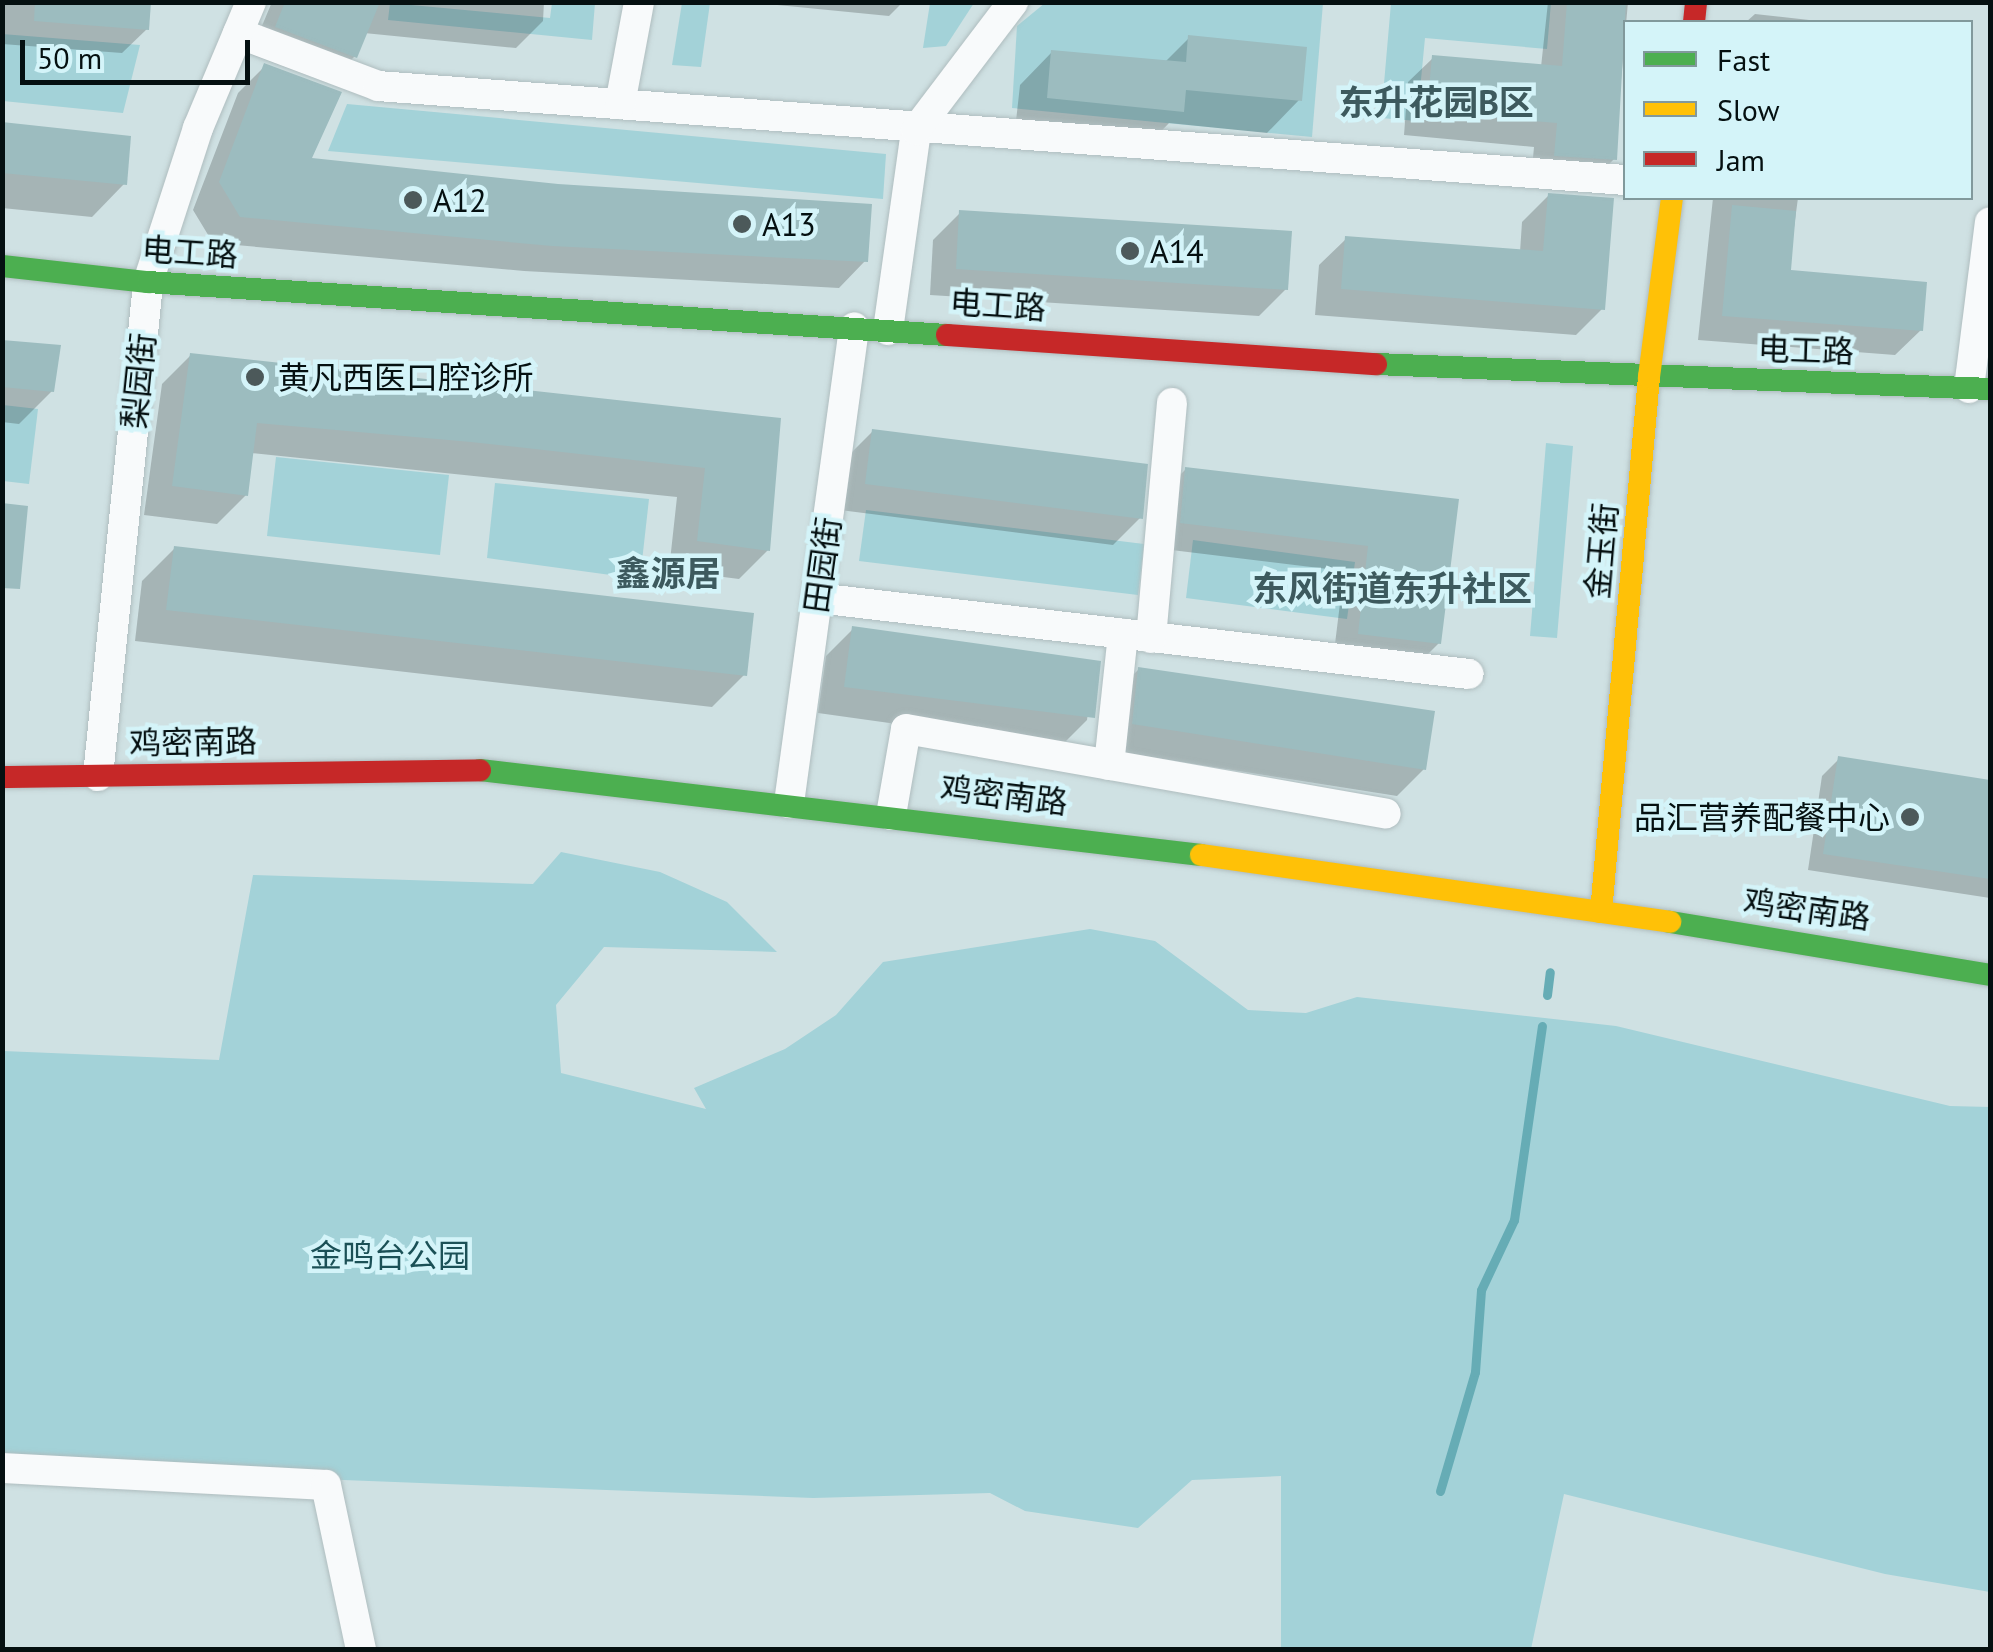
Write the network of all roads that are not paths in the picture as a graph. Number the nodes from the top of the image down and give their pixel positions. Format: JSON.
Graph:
{"nodes":[{"id":1,"x":251,"y":2,"type":"edge"},
{"id":2,"x":638,"y":2,"type":"edge"},
{"id":3,"x":1012,"y":2,"type":"edge"},
{"id":4,"x":238,"y":33,"type":"junction"},
{"id":5,"x":620,"y":104,"type":"junction"},
{"id":6,"x":916,"y":130,"type":"junction"},
{"id":7,"x":1623,"y":180,"type":"edge"},
{"id":8,"x":1672,"y":200,"type":"edge"},
{"id":9,"x":1990,"y":236,"type":"edge"},
{"id":10,"x":2,"y":266,"type":"edge"},
{"id":11,"x":148,"y":282,"type":"junction"},
{"id":12,"x":854,"y":327,"type":"junction"},
{"id":13,"x":888,"y":330,"type":"junction"},
{"id":14,"x":1649,"y":377,"type":"junction"},
{"id":15,"x":1980,"y":389,"type":"edge"},
{"id":16,"x":1172,"y":403,"type":"dead end"},
{"id":17,"x":817,"y":598,"type":"junction"},
{"id":18,"x":1137,"y":636,"type":"junction"},
{"id":19,"x":1469,"y":674,"type":"dead end"},
{"id":20,"x":1108,"y":765,"type":"junction"},
{"id":21,"x":98,"y":776,"type":"junction"},
{"id":22,"x":2,"y":777,"type":"edge"},
{"id":23,"x":789,"y":804,"type":"junction"},
{"id":24,"x":891,"y":814,"type":"junction"},
{"id":25,"x":1386,"y":814,"type":"dead end"},
{"id":26,"x":1601,"y":912,"type":"junction"},
{"id":27,"x":1990,"y":975,"type":"edge"},
{"id":28,"x":2,"y":1468,"type":"edge"},
{"id":29,"x":360,"y":1650,"type":"edge"}],
"edges":[{"from":1,"to":4,"type":"street","name":"梨园街"},
{"from":2,"to":5,"type":"street"},
{"from":3,"to":6,"type":"street"},
{"from":4,"to":5,"type":"street"},
{"from":4,"to":11,"type":"street","name":"梨园街"},
{"from":5,"to":6,"type":"street"},
{"from":6,"to":7,"type":"street"},
{"from":6,"to":13,"type":"street"},
{"from":8,"to":14,"type":"main road","name":"金玉街"},
{"from":9,"to":15,"type":"street"},
{"from":10,"to":11,"type":"main road","name":"电工路"},
{"from":11,"to":12,"type":"main road","name":"电工路"},
{"from":11,"to":21,"type":"street","name":"梨园街"},
{"from":12,"to":13,"type":"main road","name":"电工路"},
{"from":12,"to":17,"type":"street","name":"田园街"},
{"from":13,"to":14,"type":"main road","name":"电工路"},
{"from":14,"to":15,"type":"main road","name":"电工路"},
{"from":14,"to":26,"type":"main road","name":"金玉街"},
{"from":16,"to":18,"type":"street"},
{"from":17,"to":18,"type":"street"},
{"from":17,"to":23,"type":"street","name":"田园街"},
{"from":18,"to":19,"type":"street"},
{"from":18,"to":20,"type":"street"},
{"from":20,"to":24,"type":"street"},
{"from":20,"to":25,"type":"street"},
{"from":21,"to":22,"type":"main road","name":"鸡密南路"},
{"from":21,"to":23,"type":"main road","name":"鸡密南路"},
{"from":23,"to":24,"type":"main road","name":"鸡密南路"},
{"from":24,"to":26,"type":"main road","name":"鸡密南路"},
{"from":26,"to":27,"type":"main road","name":"鸡密南路"},
{"from":28,"to":29,"type":"street"}]}
